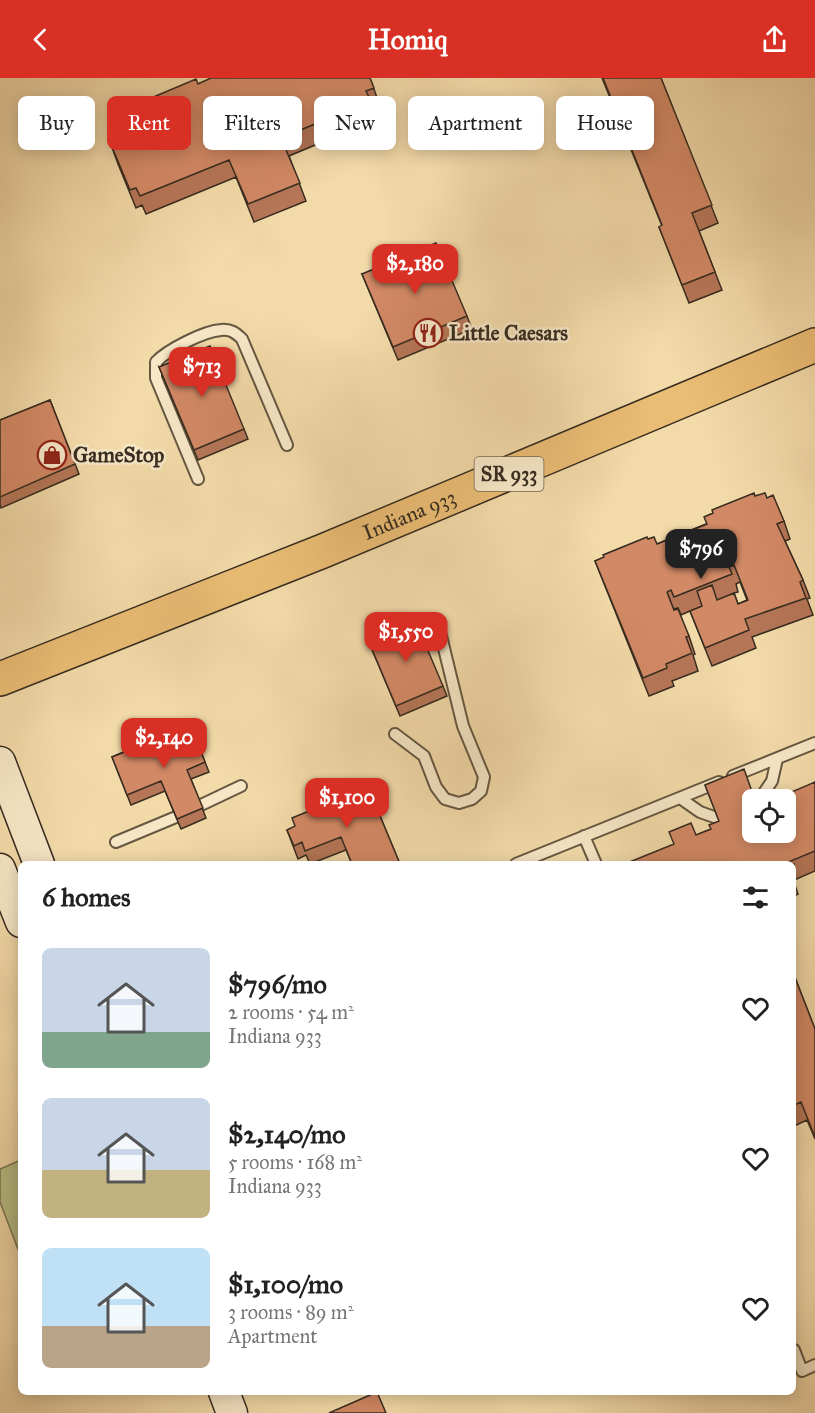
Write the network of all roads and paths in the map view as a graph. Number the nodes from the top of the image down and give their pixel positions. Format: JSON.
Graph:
{"nodes":[{"id":1,"x":815,"y":345,"type":"edge"},
{"id":2,"x":287,"y":445,"type":"dead end"},
{"id":3,"x":198,"y":479,"type":"dead end"},
{"id":4,"x":441,"y":636,"type":"dead end"},
{"id":5,"x":0,"y":679,"type":"edge"},
{"id":6,"x":395,"y":734,"type":"dead end"},
{"id":7,"x":815,"y":743,"type":"edge"},
{"id":8,"x":777,"y":759,"type":"junction"},
{"id":9,"x":0,"y":762,"type":"edge"},
{"id":10,"x":241,"y":786,"type":"dead end"},
{"id":11,"x":767,"y":789,"type":"edge"},
{"id":12,"x":680,"y":798,"type":"junction"},
{"id":13,"x":201,"y":805,"type":"edge"},
{"id":14,"x":176,"y":817,"type":"edge"},
{"id":15,"x":717,"y":818,"type":"edge"},
{"id":16,"x":584,"y":836,"type":"junction"},
{"id":17,"x":116,"y":842,"type":"dead end"},
{"id":18,"x":38,"y":861,"type":"edge"},
{"id":19,"x":523,"y":861,"type":"edge"},
{"id":20,"x":595,"y":861,"type":"edge"},
{"id":21,"x":0,"y":869,"type":"edge"},
{"id":22,"x":18,"y":914,"type":"edge"},
{"id":23,"x":796,"y":1355,"type":"edge"},
{"id":24,"x":815,"y":1365,"type":"edge"},
{"id":25,"x":225,"y":1395,"type":"edge"},
{"id":26,"x":232,"y":1413,"type":"edge"}],
"edges":[{"from":1,"to":5,"type":"main road","name":"Indiana 933","number":"SR 933"},
{"from":2,"to":3,"type":"lane"},
{"from":4,"to":6,"type":"lane"},
{"from":7,"to":8,"type":"lane"},
{"from":8,"to":11,"type":"lane"},
{"from":8,"to":12,"type":"lane"},
{"from":9,"to":18,"type":"main road"},
{"from":10,"to":13,"type":"lane"},
{"from":12,"to":15,"type":"lane"},
{"from":12,"to":16,"type":"lane"},
{"from":14,"to":17,"type":"lane"},
{"from":16,"to":19,"type":"lane"},
{"from":16,"to":20,"type":"lane"},
{"from":21,"to":22,"type":"main road"},
{"from":23,"to":24,"type":"lane"},
{"from":25,"to":26,"type":"main road"}]}
